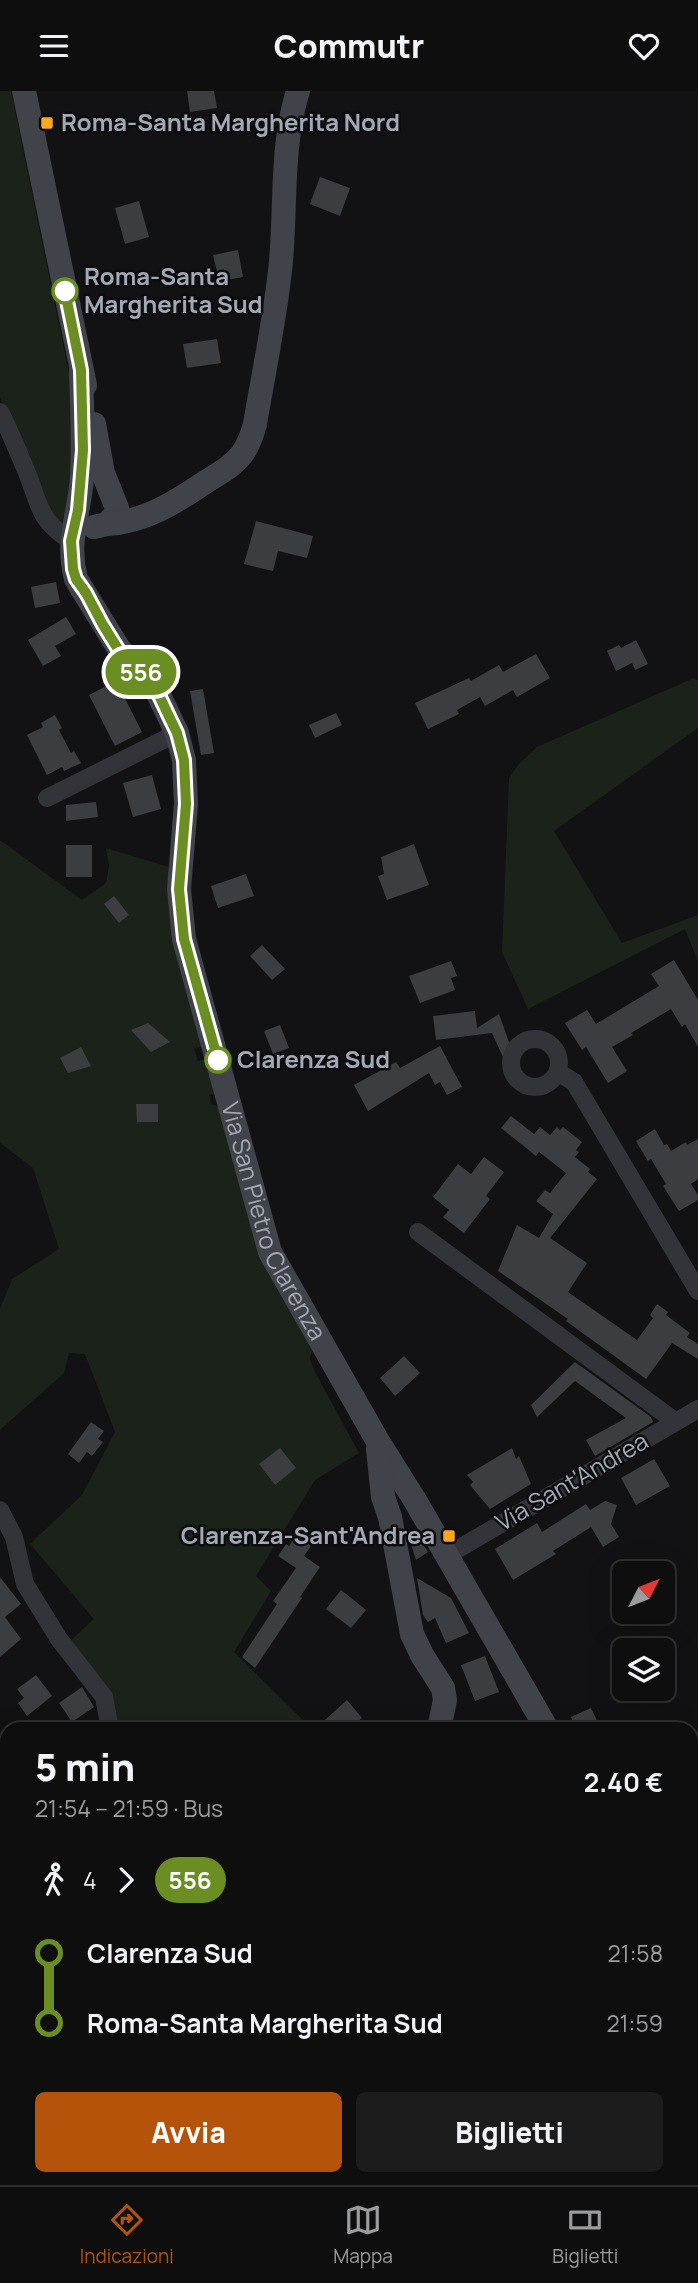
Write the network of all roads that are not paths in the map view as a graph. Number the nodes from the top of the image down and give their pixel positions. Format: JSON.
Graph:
{"nodes":[{"id":1,"x":24,"y":91,"type":"edge"},
{"id":2,"x":298,"y":91,"type":"edge"},
{"id":3,"x":81,"y":370,"type":"junction"},
{"id":4,"x":0,"y":412,"type":"edge"},
{"id":5,"x":111,"y":494,"type":"junction"},
{"id":6,"x":187,"y":495,"type":"junction"},
{"id":7,"x":78,"y":506,"type":"junction"},
{"id":8,"x":102,"y":526,"type":"junction"},
{"id":9,"x":71,"y":541,"type":"junction"},
{"id":10,"x":86,"y":593,"type":"junction"},
{"id":11,"x":177,"y":733,"type":"junction"},
{"id":12,"x":47,"y":798,"type":"dead end"},
{"id":13,"x":558,"y":1072,"type":"dead end"},
{"id":14,"x":418,"y":1231,"type":"dead end"},
{"id":15,"x":698,"y":1291,"type":"edge"},
{"id":16,"x":698,"y":1409,"type":"edge"},
{"id":17,"x":676,"y":1422,"type":"junction"},
{"id":18,"x":376,"y":1438,"type":"junction"},
{"id":19,"x":416,"y":1502,"type":"junction"},
{"id":20,"x":0,"y":1510,"type":"edge"},
{"id":21,"x":390,"y":1517,"type":"junction"},
{"id":22,"x":446,"y":1556,"type":"junction"},
{"id":23,"x":109,"y":1722,"type":"edge"},
{"id":24,"x":440,"y":1722,"type":"edge"},
{"id":25,"x":543,"y":1722,"type":"edge"}],
"edges":[{"from":1,"to":3,"type":"main road"},
{"from":2,"to":6,"type":"main road"},
{"from":3,"to":5,"type":"main road"},
{"from":3,"to":7,"type":"main road"},
{"from":4,"to":9,"type":"street"},
{"from":5,"to":6,"type":"main road"},
{"from":5,"to":7,"type":"main road"},
{"from":5,"to":8,"type":"main road"},
{"from":6,"to":8,"type":"main road"},
{"from":7,"to":8,"type":"main road"},
{"from":7,"to":9,"type":"main road"},
{"from":8,"to":10,"type":"main road"},
{"from":9,"to":10,"type":"main road"},
{"from":10,"to":11,"type":"main road","name":"Via San Pietro Clarenza"},
{"from":11,"to":12,"type":"street"},
{"from":11,"to":18,"type":"main road","name":"Via San Pietro Clarenza"},
{"from":13,"to":15,"type":"street"},
{"from":14,"to":17,"type":"street"},
{"from":16,"to":17,"type":"street","name":"Via Sant'Andrea"},
{"from":17,"to":22,"type":"street","name":"Via Sant'Andrea"},
{"from":18,"to":19,"type":"main road","name":"Via San Pietro Clarenza"},
{"from":18,"to":21,"type":"main road"},
{"from":19,"to":21,"type":"main road"},
{"from":19,"to":22,"type":"main road"},
{"from":20,"to":23,"type":"street"},
{"from":21,"to":24,"type":"main road"},
{"from":22,"to":25,"type":"main road"}]}
